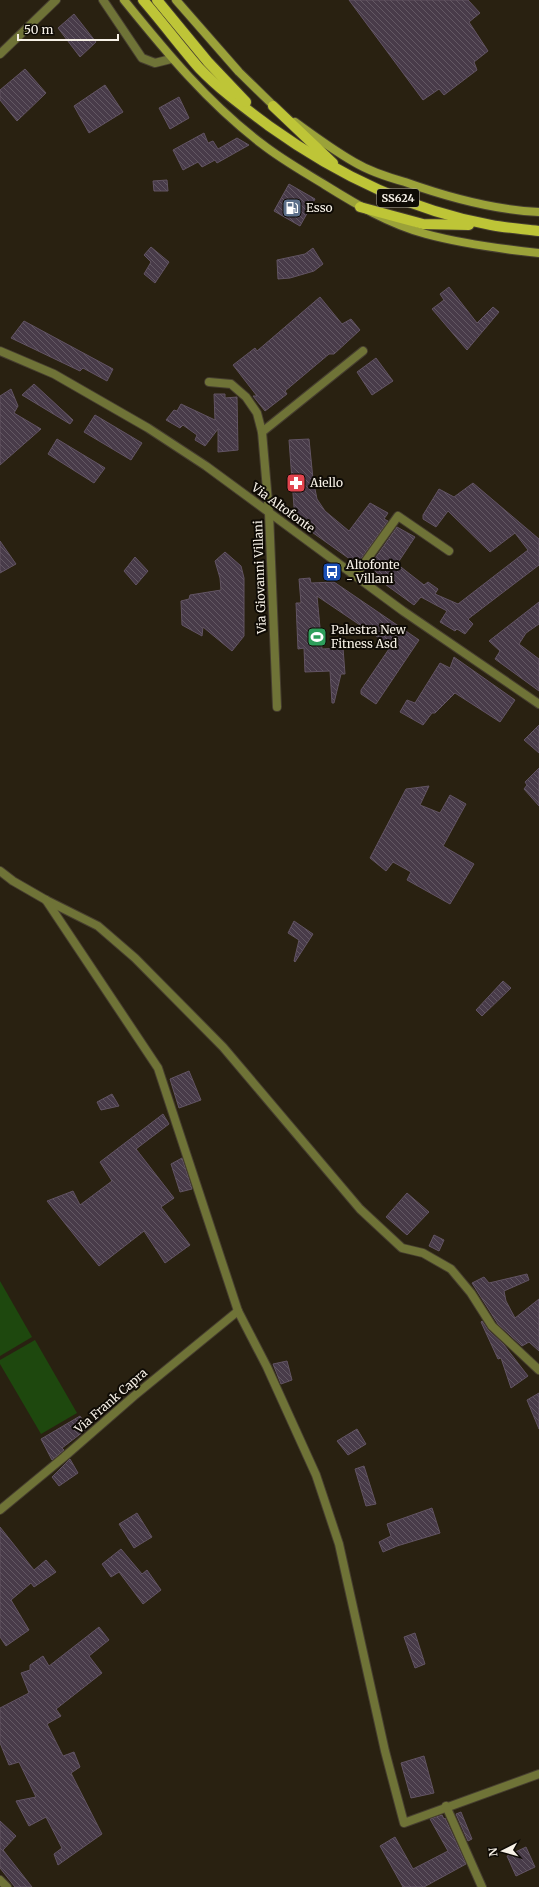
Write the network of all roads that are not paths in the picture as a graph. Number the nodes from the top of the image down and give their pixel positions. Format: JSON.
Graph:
{"nodes":[{"id":1,"x":56,"y":0,"type":"edge"},
{"id":2,"x":103,"y":0,"type":"edge"},
{"id":3,"x":124,"y":0,"type":"edge"},
{"id":4,"x":143,"y":0,"type":"edge"},
{"id":5,"x":157,"y":0,"type":"edge"},
{"id":6,"x":176,"y":0,"type":"edge"},
{"id":7,"x":0,"y":54,"type":"edge"},
{"id":8,"x":171,"y":59,"type":"junction"},
{"id":9,"x":273,"y":106,"type":"junction"},
{"id":10,"x":271,"y":127,"type":"junction"},
{"id":11,"x":346,"y":175,"type":"junction"},
{"id":12,"x":360,"y":207,"type":"junction"},
{"id":13,"x":539,"y":212,"type":"edge"},
{"id":14,"x":491,"y":225,"type":"junction"},
{"id":15,"x":539,"y":231,"type":"edge"},
{"id":16,"x":539,"y":253,"type":"edge"},
{"id":17,"x":0,"y":351,"type":"edge"},
{"id":18,"x":363,"y":351,"type":"dead end"},
{"id":19,"x":208,"y":382,"type":"dead end"},
{"id":20,"x":262,"y":432,"type":"junction"},
{"id":21,"x":269,"y":513,"type":"junction"},
{"id":22,"x":449,"y":551,"type":"dead end"},
{"id":23,"x":354,"y":576,"type":"junction"},
{"id":24,"x":539,"y":704,"type":"edge"},
{"id":25,"x":277,"y":707,"type":"dead end"},
{"id":26,"x":0,"y":870,"type":"edge"},
{"id":27,"x":46,"y":900,"type":"junction"},
{"id":28,"x":238,"y":1311,"type":"junction"},
{"id":29,"x":539,"y":1370,"type":"edge"},
{"id":30,"x":0,"y":1510,"type":"edge"},
{"id":31,"x":539,"y":1774,"type":"edge"},
{"id":32,"x":446,"y":1806,"type":"junction"},
{"id":33,"x":0,"y":1880,"type":"edge"},
{"id":34,"x":7,"y":1887,"type":"edge"},
{"id":35,"x":482,"y":1887,"type":"edge"}],
"edges":[{"from":1,"to":7,"type":"street"},
{"from":2,"to":8,"type":"street"},
{"from":3,"to":8,"type":"main road"},
{"from":4,"to":10,"type":"main road","number":"SS624"},
{"from":5,"to":10,"type":"main road","number":"SS624"},
{"from":6,"to":9,"type":"main road"},
{"from":8,"to":12,"type":"main road"},
{"from":9,"to":11,"type":"main road"},
{"from":9,"to":13,"type":"main road"},
{"from":10,"to":11,"type":"main road","number":"SS624"},
{"from":11,"to":14,"type":"main road","number":"SS624"},
{"from":12,"to":14,"type":"main road"},
{"from":12,"to":16,"type":"main road"},
{"from":14,"to":15,"type":"main road","number":"SS624"},
{"from":17,"to":21,"type":"street","name":"Via Altofonte"},
{"from":18,"to":20,"type":"street"},
{"from":19,"to":20,"type":"street","name":"Via Giovanni Villani"},
{"from":20,"to":21,"type":"street","name":"Via Giovanni Villani"},
{"from":21,"to":23,"type":"street","name":"Via Altofonte"},
{"from":21,"to":25,"type":"street","name":"Via Giovanni Villani"},
{"from":22,"to":23,"type":"street"},
{"from":23,"to":24,"type":"street","name":"Via Altofonte"},
{"from":26,"to":27,"type":"street"},
{"from":27,"to":28,"type":"street"},
{"from":27,"to":29,"type":"street"},
{"from":28,"to":30,"type":"street","name":"Via Frank Capra"},
{"from":28,"to":32,"type":"street"},
{"from":31,"to":32,"type":"street"},
{"from":32,"to":35,"type":"street"},
{"from":33,"to":34,"type":"street"}]}
